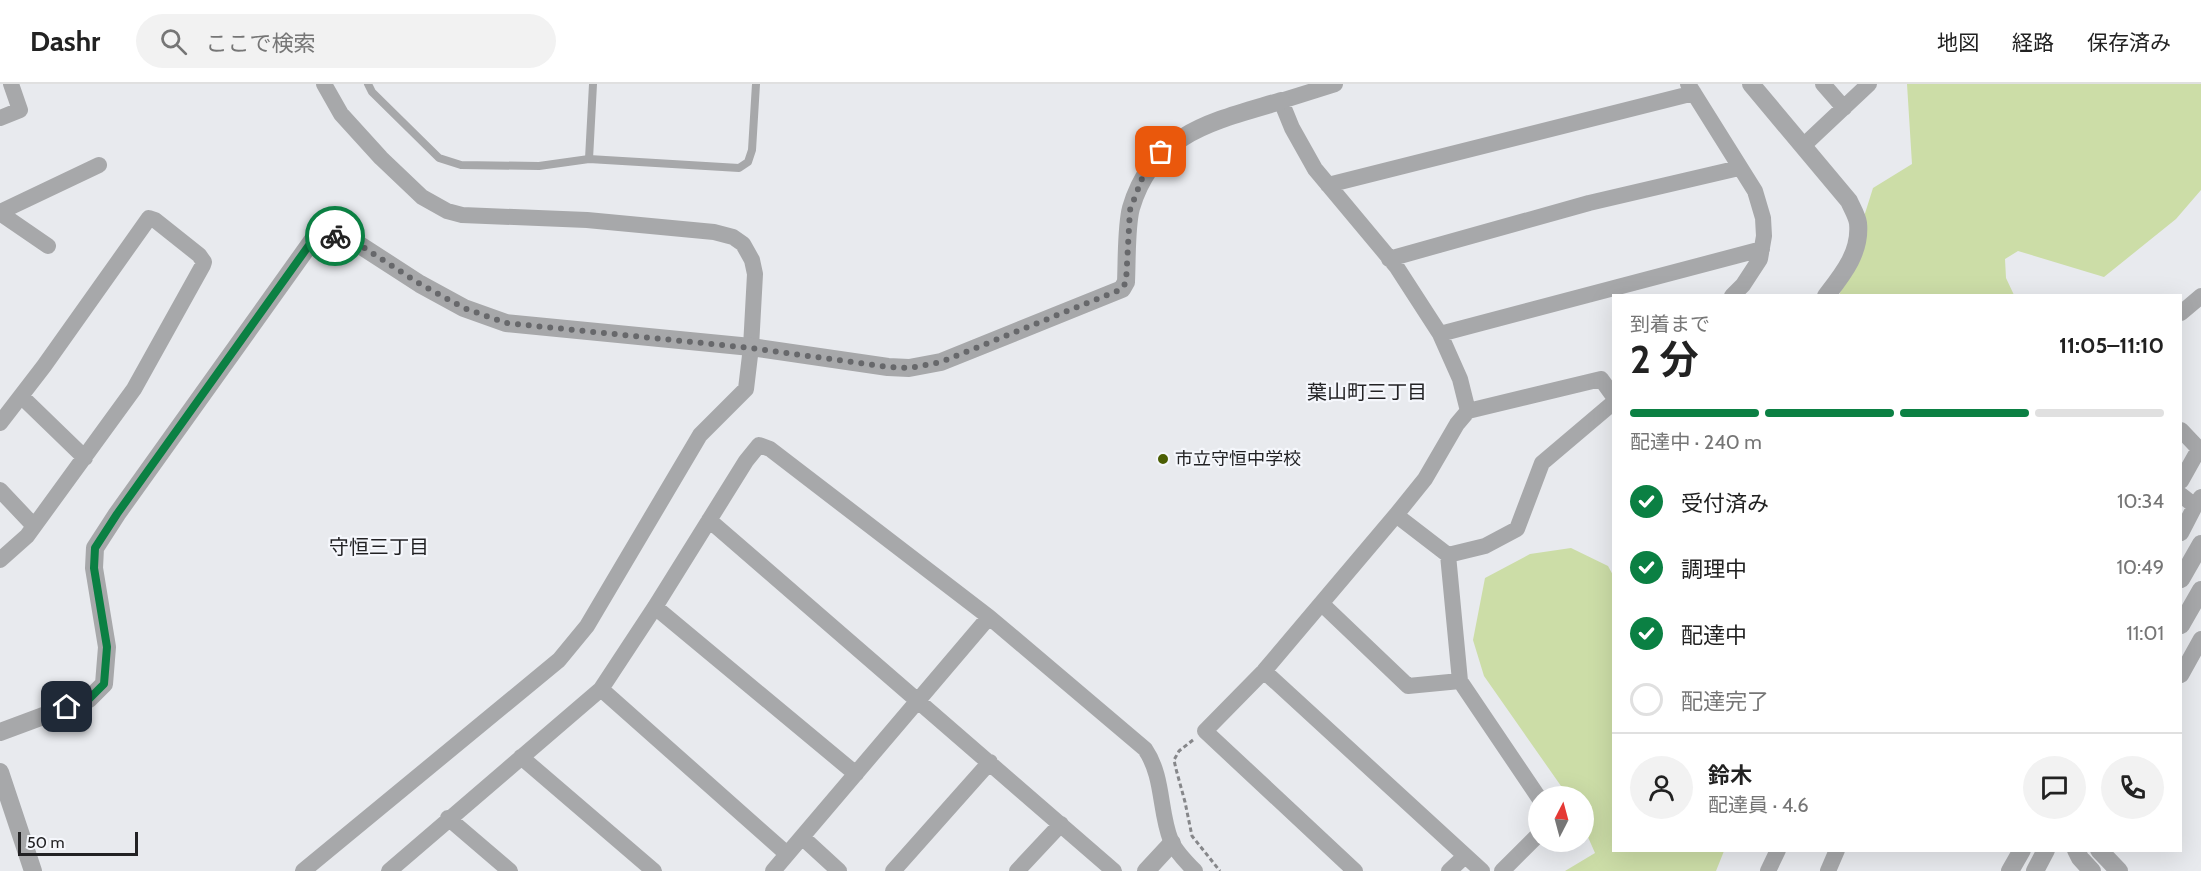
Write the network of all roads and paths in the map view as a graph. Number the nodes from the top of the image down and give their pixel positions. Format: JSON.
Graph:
{"nodes":[{"id":1,"x":11,"y":84,"type":"edge"},
{"id":2,"x":324,"y":84,"type":"edge"},
{"id":3,"x":368,"y":84,"type":"edge"},
{"id":4,"x":593,"y":84,"type":"edge"},
{"id":5,"x":756,"y":84,"type":"edge"},
{"id":6,"x":1335,"y":84,"type":"edge"},
{"id":7,"x":1751,"y":84,"type":"edge"},
{"id":8,"x":1823,"y":84,"type":"edge"},
{"id":9,"x":1869,"y":84,"type":"edge"},
{"id":10,"x":1318,"y":86,"type":"edge"},
{"id":11,"x":1691,"y":89,"type":"edge"},
{"id":12,"x":1281,"y":101,"type":"junction"},
{"id":13,"x":1844,"y":108,"type":"junction"},
{"id":14,"x":0,"y":118,"type":"edge"},
{"id":15,"x":1803,"y":146,"type":"junction"},
{"id":16,"x":589,"y":159,"type":"junction"},
{"id":17,"x":99,"y":165,"type":"dead end"},
{"id":18,"x":1739,"y":168,"type":"junction"},
{"id":19,"x":1328,"y":185,"type":"junction"},
{"id":20,"x":0,"y":213,"type":"edge"},
{"id":21,"x":48,"y":246,"type":"dead end"},
{"id":22,"x":1762,"y":249,"type":"junction"},
{"id":23,"x":1389,"y":259,"type":"junction"},
{"id":24,"x":1734,"y":294,"type":"edge"},
{"id":25,"x":1828,"y":294,"type":"edge"},
{"id":26,"x":2201,"y":296,"type":"edge"},
{"id":27,"x":2182,"y":312,"type":"edge"},
{"id":28,"x":1440,"y":334,"type":"junction"},
{"id":29,"x":751,"y":348,"type":"junction"},
{"id":30,"x":1612,"y":394,"type":"edge"},
{"id":31,"x":21,"y":396,"type":"junction"},
{"id":32,"x":1612,"y":404,"type":"edge"},
{"id":33,"x":1468,"y":411,"type":"junction"},
{"id":34,"x":0,"y":423,"type":"edge"},
{"id":35,"x":2182,"y":431,"type":"edge"},
{"id":36,"x":86,"y":458,"type":"junction"},
{"id":37,"x":2182,"y":479,"type":"edge"},
{"id":38,"x":0,"y":490,"type":"edge"},
{"id":39,"x":2182,"y":495,"type":"edge"},
{"id":40,"x":2198,"y":501,"type":"edge"},
{"id":41,"x":1396,"y":515,"type":"junction"},
{"id":42,"x":709,"y":520,"type":"junction"},
{"id":43,"x":34,"y":526,"type":"junction"},
{"id":44,"x":2182,"y":531,"type":"edge"},
{"id":45,"x":2201,"y":544,"type":"edge"},
{"id":46,"x":1448,"y":555,"type":"junction"},
{"id":47,"x":0,"y":561,"type":"edge"},
{"id":48,"x":2182,"y":577,"type":"edge"},
{"id":49,"x":2201,"y":590,"type":"edge"},
{"id":50,"x":1322,"y":603,"type":"junction"},
{"id":51,"x":654,"y":607,"type":"junction"},
{"id":52,"x":989,"y":617,"type":"junction"},
{"id":53,"x":2182,"y":623,"type":"edge"},
{"id":54,"x":2201,"y":639,"type":"edge"},
{"id":55,"x":1264,"y":671,"type":"junction"},
{"id":56,"x":2182,"y":673,"type":"edge"},
{"id":57,"x":1460,"y":681,"type":"junction"},
{"id":58,"x":601,"y":689,"type":"junction"},
{"id":59,"x":919,"y":700,"type":"junction"},
{"id":60,"x":1205,"y":731,"type":"junction"},
{"id":61,"x":0,"y":732,"type":"edge"},
{"id":62,"x":521,"y":756,"type":"junction"},
{"id":63,"x":990,"y":762,"type":"junction"},
{"id":64,"x":0,"y":772,"type":"edge"},
{"id":65,"x":856,"y":774,"type":"junction"},
{"id":66,"x":1531,"y":786,"type":"edge"},
{"id":67,"x":448,"y":818,"type":"junction"},
{"id":68,"x":1060,"y":824,"type":"junction"},
{"id":69,"x":802,"y":837,"type":"junction"},
{"id":70,"x":1172,"y":843,"type":"junction"},
{"id":71,"x":1528,"y":845,"type":"edge"},
{"id":72,"x":1777,"y":852,"type":"edge"},
{"id":73,"x":1836,"y":852,"type":"edge"},
{"id":74,"x":2021,"y":852,"type":"edge"},
{"id":75,"x":2045,"y":852,"type":"edge"},
{"id":76,"x":2077,"y":852,"type":"edge"},
{"id":77,"x":2101,"y":852,"type":"edge"},
{"id":78,"x":787,"y":854,"type":"junction"},
{"id":79,"x":1465,"y":856,"type":"junction"},
{"id":80,"x":28,"y":869,"type":"edge"},
{"id":81,"x":303,"y":871,"type":"edge"},
{"id":82,"x":389,"y":871,"type":"edge"},
{"id":83,"x":510,"y":871,"type":"edge"},
{"id":84,"x":654,"y":871,"type":"edge"},
{"id":85,"x":772,"y":871,"type":"edge"},
{"id":86,"x":839,"y":871,"type":"edge"},
{"id":87,"x":893,"y":871,"type":"edge"},
{"id":88,"x":1017,"y":871,"type":"edge"},
{"id":89,"x":1114,"y":871,"type":"edge"},
{"id":90,"x":1146,"y":871,"type":"edge"},
{"id":91,"x":1195,"y":871,"type":"edge"},
{"id":92,"x":1220,"y":871,"type":"edge"},
{"id":93,"x":1355,"y":871,"type":"edge"},
{"id":94,"x":1449,"y":871,"type":"edge"},
{"id":95,"x":1482,"y":871,"type":"edge"},
{"id":96,"x":1502,"y":871,"type":"edge"},
{"id":97,"x":1768,"y":871,"type":"edge"},
{"id":98,"x":1828,"y":871,"type":"edge"},
{"id":99,"x":2010,"y":871,"type":"edge"},
{"id":100,"x":2035,"y":871,"type":"edge"},
{"id":101,"x":2092,"y":871,"type":"edge"},
{"id":102,"x":2119,"y":871,"type":"edge"}],
"edges":[{"from":1,"to":14,"type":"street"},
{"from":2,"to":29,"type":"street"},
{"from":3,"to":16,"type":"lane"},
{"from":4,"to":16,"type":"lane"},
{"from":5,"to":16,"type":"lane"},
{"from":6,"to":10,"type":"street"},
{"from":7,"to":15,"type":"street"},
{"from":8,"to":13,"type":"street"},
{"from":9,"to":13,"type":"street"},
{"from":10,"to":12,"type":"street"},
{"from":11,"to":18,"type":"street"},
{"from":11,"to":19,"type":"street"},
{"from":12,"to":19,"type":"street"},
{"from":12,"to":29,"type":"street"},
{"from":13,"to":15,"type":"street"},
{"from":15,"to":25,"type":"street"},
{"from":17,"to":20,"type":"street"},
{"from":18,"to":22,"type":"street"},
{"from":18,"to":23,"type":"street"},
{"from":19,"to":23,"type":"street"},
{"from":20,"to":21,"type":"street"},
{"from":22,"to":24,"type":"street"},
{"from":22,"to":28,"type":"street"},
{"from":23,"to":28,"type":"street"},
{"from":26,"to":27,"type":"street"},
{"from":28,"to":33,"type":"street"},
{"from":29,"to":61,"type":"street"},
{"from":29,"to":81,"type":"street"},
{"from":30,"to":33,"type":"street"},
{"from":31,"to":34,"type":"street"},
{"from":31,"to":36,"type":"street"},
{"from":31,"to":36,"type":"street"},
{"from":32,"to":46,"type":"street"},
{"from":33,"to":41,"type":"street"},
{"from":35,"to":37,"type":"street"},
{"from":36,"to":43,"type":"street"},
{"from":38,"to":43,"type":"street"},
{"from":39,"to":40,"type":"street"},
{"from":40,"to":44,"type":"street"},
{"from":41,"to":46,"type":"street"},
{"from":41,"to":50,"type":"street"},
{"from":42,"to":51,"type":"street"},
{"from":42,"to":52,"type":"street"},
{"from":42,"to":59,"type":"street"},
{"from":43,"to":47,"type":"street"},
{"from":45,"to":48,"type":"street"},
{"from":46,"to":57,"type":"street"},
{"from":49,"to":53,"type":"street"},
{"from":50,"to":55,"type":"street"},
{"from":50,"to":57,"type":"street"},
{"from":51,"to":58,"type":"street"},
{"from":51,"to":65,"type":"street"},
{"from":52,"to":59,"type":"street"},
{"from":52,"to":70,"type":"street"},
{"from":54,"to":56,"type":"street"},
{"from":55,"to":60,"type":"street"},
{"from":55,"to":79,"type":"street"},
{"from":57,"to":66,"type":"street"},
{"from":58,"to":62,"type":"street"},
{"from":58,"to":78,"type":"street"},
{"from":59,"to":63,"type":"street"},
{"from":59,"to":65,"type":"street"},
{"from":60,"to":92,"type":"path"},
{"from":60,"to":93,"type":"street"},
{"from":62,"to":67,"type":"street"},
{"from":62,"to":84,"type":"street"},
{"from":63,"to":68,"type":"street"},
{"from":63,"to":87,"type":"street"},
{"from":64,"to":80,"type":"street"},
{"from":65,"to":69,"type":"street"},
{"from":67,"to":82,"type":"street"},
{"from":67,"to":83,"type":"street"},
{"from":68,"to":88,"type":"street"},
{"from":68,"to":89,"type":"street"},
{"from":69,"to":78,"type":"street"},
{"from":69,"to":86,"type":"street"},
{"from":70,"to":90,"type":"street"},
{"from":70,"to":91,"type":"street"},
{"from":71,"to":96,"type":"street"},
{"from":72,"to":97,"type":"street"},
{"from":73,"to":98,"type":"street"},
{"from":74,"to":99,"type":"street"},
{"from":75,"to":100,"type":"street"},
{"from":76,"to":101,"type":"street"},
{"from":77,"to":102,"type":"street"},
{"from":78,"to":85,"type":"street"},
{"from":79,"to":94,"type":"street"},
{"from":79,"to":95,"type":"street"}]}
